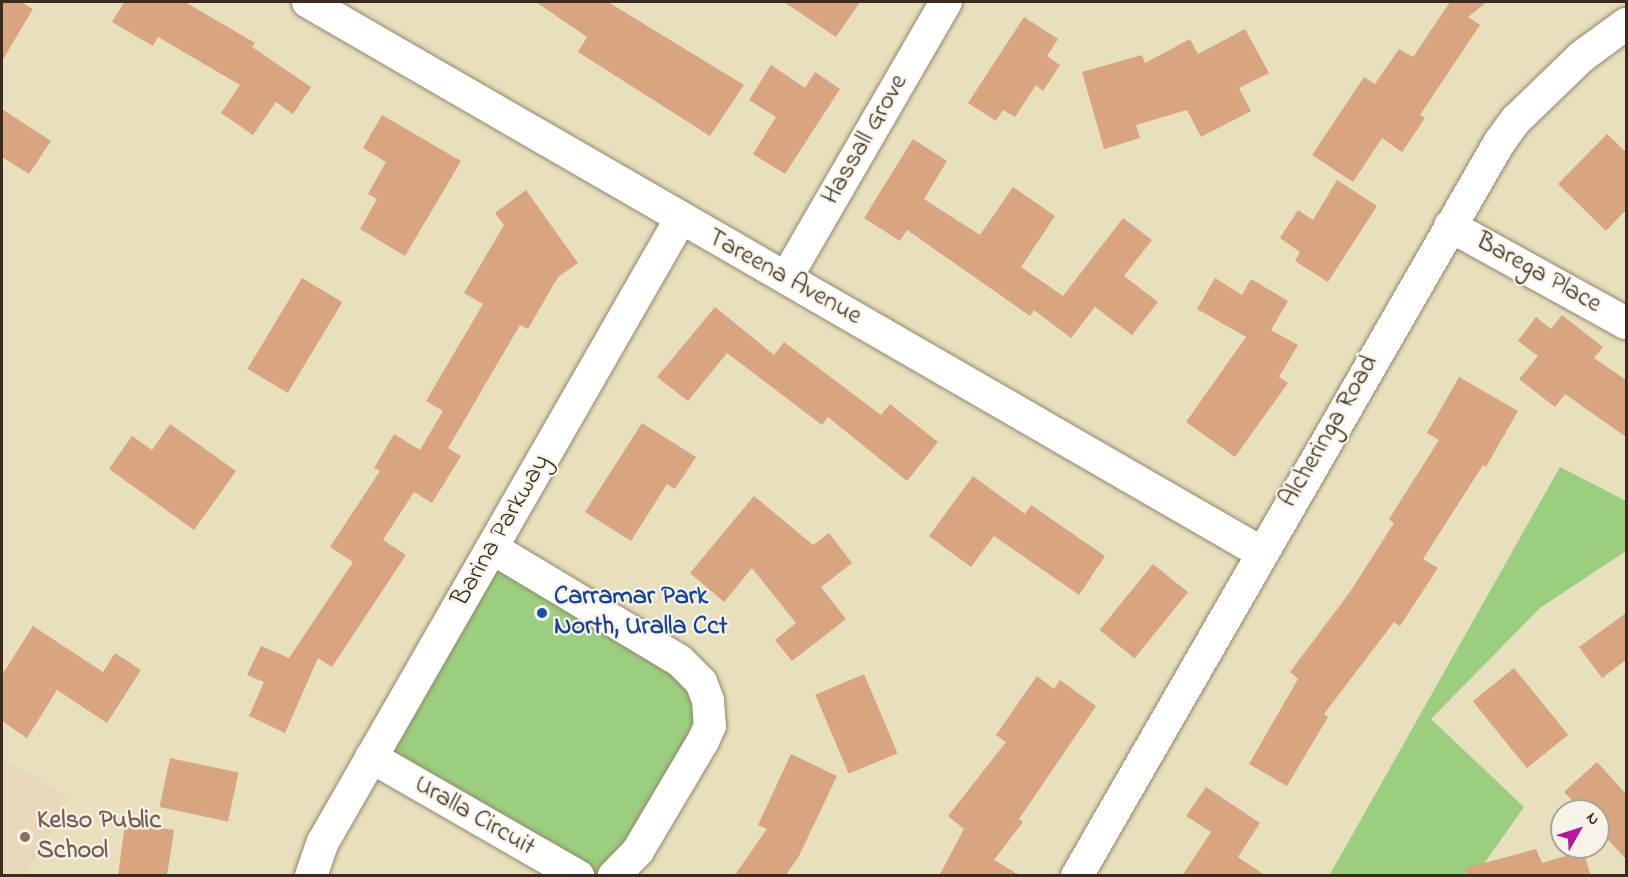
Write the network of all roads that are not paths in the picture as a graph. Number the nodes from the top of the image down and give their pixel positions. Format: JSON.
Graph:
{"nodes":[{"id":1,"x":308,"y":2,"type":"edge"},
{"id":2,"x":946,"y":2,"type":"edge"},
{"id":3,"x":343,"y":10,"type":"edge"},
{"id":4,"x":1626,"y":24,"type":"edge"},
{"id":5,"x":680,"y":220,"type":"junction"},
{"id":6,"x":1450,"y":226,"type":"junction"},
{"id":7,"x":786,"y":278,"type":"junction"},
{"id":8,"x":1626,"y":323,"type":"edge"},
{"id":9,"x":492,"y":549,"type":"junction"},
{"id":10,"x":1262,"y":553,"type":"junction"},
{"id":11,"x":372,"y":757,"type":"junction"},
{"id":12,"x":323,"y":842,"type":"junction"},
{"id":13,"x":294,"y":876,"type":"edge"},
{"id":14,"x":311,"y":876,"type":"edge"},
{"id":15,"x":578,"y":876,"type":"edge"},
{"id":16,"x":614,"y":876,"type":"edge"},
{"id":17,"x":1077,"y":876,"type":"edge"}],
"edges":[{"from":1,"to":3,"type":"street","name":"Tareena Avenue"},
{"from":2,"to":7,"type":"street","name":"Hassall Grove"},
{"from":3,"to":5,"type":"street","name":"Tareena Avenue"},
{"from":4,"to":6,"type":"street","name":"Alcheringa Road"},
{"from":5,"to":7,"type":"street","name":"Tareena Avenue"},
{"from":5,"to":9,"type":"street","name":"Barina Parkway"},
{"from":6,"to":8,"type":"street","name":"Barega Place"},
{"from":6,"to":10,"type":"street","name":"Alcheringa Road"},
{"from":7,"to":10,"type":"street","name":"Tareena Avenue"},
{"from":9,"to":11,"type":"street","name":"Barina Parkway"},
{"from":9,"to":16,"type":"street"},
{"from":10,"to":17,"type":"street","name":"Alcheringa Road"},
{"from":11,"to":12,"type":"street","name":"Barina Parkway"},
{"from":11,"to":15,"type":"street","name":"Uralla Circuit"},
{"from":12,"to":13,"type":"street","name":"Barina Parkway"},
{"from":12,"to":14,"type":"street","name":"Barina Parkway"}]}
